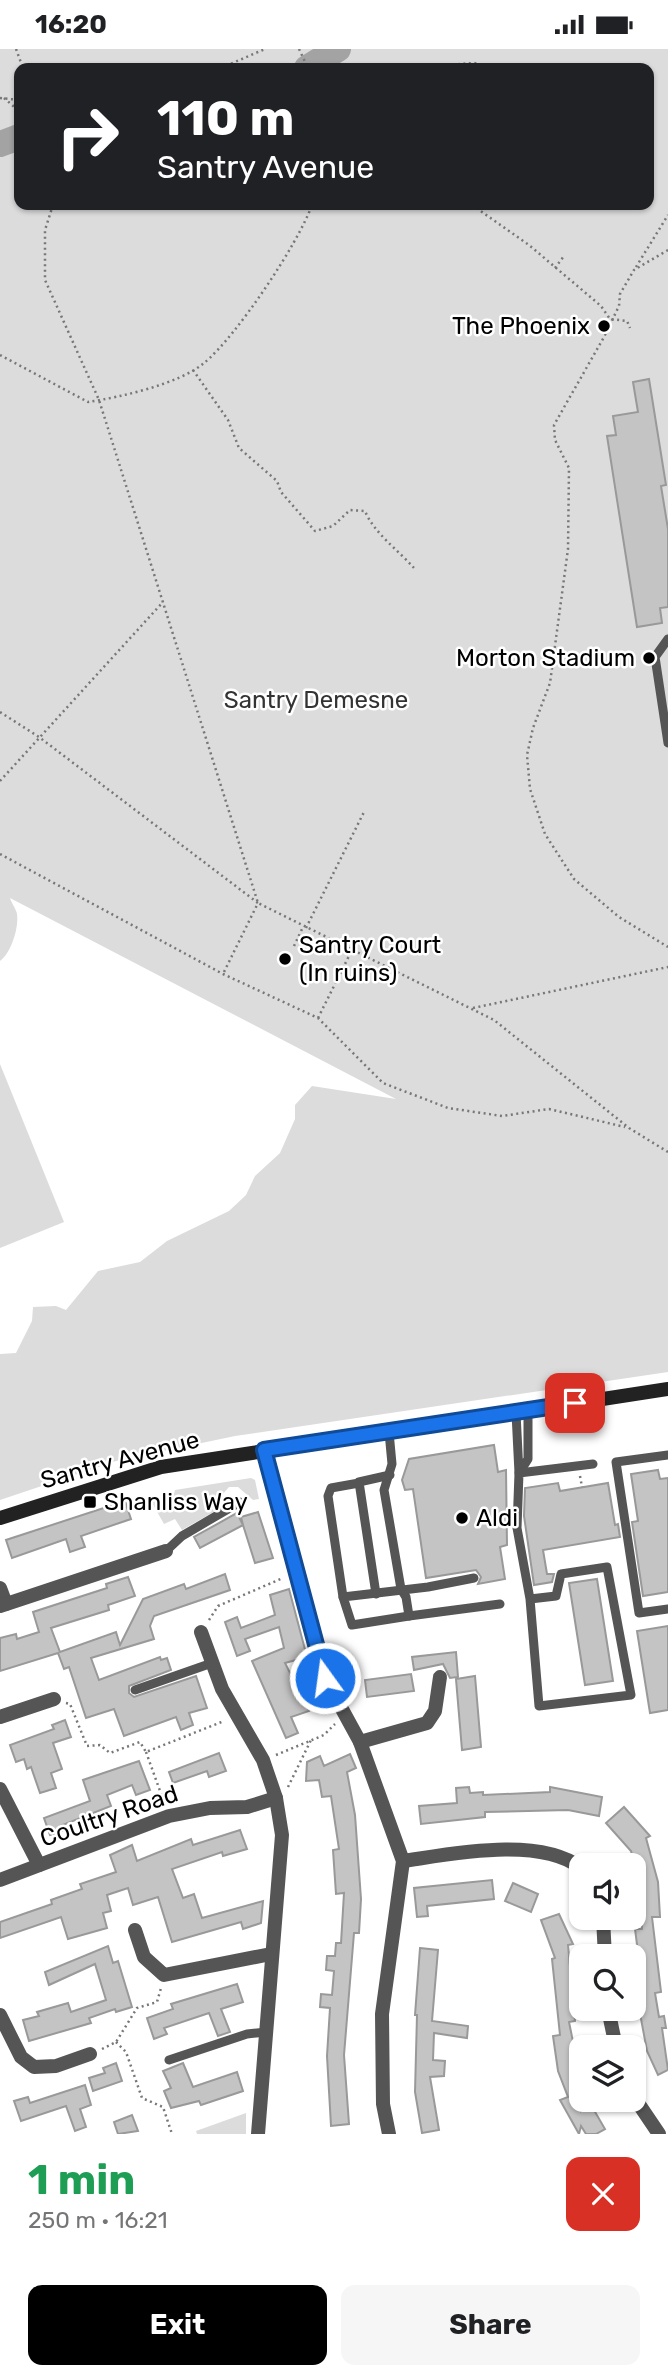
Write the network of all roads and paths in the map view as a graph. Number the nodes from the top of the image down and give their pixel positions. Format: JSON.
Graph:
{"nodes":[{"id":1,"x":265,"y":49,"type":"edge"},
{"id":2,"x":233,"y":63,"type":"edge"},
{"id":3,"x":51,"y":210,"type":"edge"},
{"id":4,"x":309,"y":210,"type":"edge"},
{"id":5,"x":479,"y":210,"type":"edge"},
{"id":6,"x":668,"y":215,"type":"edge"},
{"id":7,"x":668,"y":250,"type":"edge"},
{"id":8,"x":564,"y":256,"type":"dead end"},
{"id":9,"x":555,"y":268,"type":"junction"},
{"id":10,"x":634,"y":270,"type":"junction"},
{"id":11,"x":610,"y":319,"type":"junction"},
{"id":12,"x":630,"y":328,"type":"dead end"},
{"id":13,"x":0,"y":355,"type":"edge"},
{"id":14,"x":193,"y":370,"type":"junction"},
{"id":15,"x":99,"y":400,"type":"junction"},
{"id":16,"x":414,"y":568,"type":"dead end"},
{"id":17,"x":163,"y":603,"type":"junction"},
{"id":18,"x":668,"y":639,"type":"edge"},
{"id":19,"x":0,"y":712,"type":"edge"},
{"id":20,"x":39,"y":737,"type":"junction"},
{"id":21,"x":668,"y":743,"type":"edge"},
{"id":22,"x":0,"y":781,"type":"edge"},
{"id":23,"x":364,"y":812,"type":"dead end"},
{"id":24,"x":0,"y":854,"type":"edge"},
{"id":25,"x":258,"y":903,"type":"junction"},
{"id":26,"x":305,"y":927,"type":"junction"},
{"id":27,"x":294,"y":946,"type":"dead end"},
{"id":28,"x":668,"y":947,"type":"edge"},
{"id":29,"x":352,"y":950,"type":"junction"},
{"id":30,"x":668,"y":967,"type":"edge"},
{"id":31,"x":223,"y":974,"type":"junction"},
{"id":32,"x":471,"y":1008,"type":"junction"},
{"id":33,"x":318,"y":1018,"type":"junction"},
{"id":34,"x":629,"y":1128,"type":"junction"},
{"id":35,"x":668,"y":1152,"type":"edge"},
{"id":36,"x":668,"y":1389,"type":"edge"},
{"id":37,"x":522,"y":1412,"type":"junction"},
{"id":38,"x":389,"y":1432,"type":"junction"},
{"id":39,"x":668,"y":1455,"type":"edge"},
{"id":40,"x":266,"y":1456,"type":"junction"},
{"id":41,"x":593,"y":1464,"type":"dead end"},
{"id":42,"x":519,"y":1473,"type":"junction"},
{"id":43,"x":390,"y":1475,"type":"junction"},
{"id":44,"x":359,"y":1483,"type":"junction"},
{"id":45,"x":240,"y":1501,"type":"dead end"},
{"id":46,"x":0,"y":1518,"type":"edge"},
{"id":47,"x":166,"y":1551,"type":"joint"},
{"id":48,"x":288,"y":1575,"type":"dead end"},
{"id":49,"x":474,"y":1578,"type":"dead end"},
{"id":50,"x":0,"y":1588,"type":"edge"},
{"id":51,"x":401,"y":1590,"type":"junction"},
{"id":52,"x":376,"y":1594,"type":"junction"},
{"id":53,"x":343,"y":1597,"type":"junction"},
{"id":54,"x":530,"y":1599,"type":"junction"},
{"id":55,"x":500,"y":1604,"type":"dead end"},
{"id":56,"x":3,"y":1605,"type":"edge"},
{"id":57,"x":668,"y":1609,"type":"edge"},
{"id":58,"x":409,"y":1616,"type":"junction"},
{"id":59,"x":201,"y":1632,"type":"joint"},
{"id":60,"x":212,"y":1663,"type":"junction"},
{"id":61,"x":440,"y":1677,"type":"dead end"},
{"id":62,"x":135,"y":1690,"type":"dead end"},
{"id":63,"x":54,"y":1699,"type":"joint"},
{"id":64,"x":237,"y":1716,"type":"junction"},
{"id":65,"x":0,"y":1717,"type":"edge"},
{"id":66,"x":338,"y":1722,"type":"dead end"},
{"id":67,"x":311,"y":1740,"type":"junction"},
{"id":68,"x":360,"y":1742,"type":"junction"},
{"id":69,"x":146,"y":1752,"type":"junction"},
{"id":70,"x":263,"y":1760,"type":"junction"},
{"id":71,"x":1,"y":1795,"type":"edge"},
{"id":72,"x":281,"y":1796,"type":"junction"},
{"id":73,"x":169,"y":1816,"type":"junction"},
{"id":74,"x":403,"y":1861,"type":"junction"},
{"id":75,"x":569,"y":1862,"type":"edge"},
{"id":76,"x":39,"y":1865,"type":"junction"},
{"id":77,"x":0,"y":1880,"type":"edge"},
{"id":78,"x":135,"y":1930,"type":"dead end"},
{"id":79,"x":271,"y":1954,"type":"junction"},
{"id":80,"x":164,"y":1975,"type":"junction"},
{"id":81,"x":0,"y":2015,"type":"edge"},
{"id":82,"x":267,"y":2032,"type":"junction"},
{"id":83,"x":116,"y":2042,"type":"junction"},
{"id":84,"x":90,"y":2055,"type":"joint"},
{"id":85,"x":169,"y":2060,"type":"dead end"},
{"id":86,"x":644,"y":2112,"type":"edge"},
{"id":87,"x":172,"y":2134,"type":"edge"},
{"id":88,"x":258,"y":2134,"type":"edge"},
{"id":89,"x":389,"y":2134,"type":"edge"},
{"id":90,"x":659,"y":2134,"type":"edge"}],
"edges":[{"from":1,"to":2,"type":"path"},
{"from":3,"to":15,"type":"path"},
{"from":4,"to":14,"type":"path"},
{"from":5,"to":9,"type":"path"},
{"from":6,"to":10,"type":"path"},
{"from":7,"to":10,"type":"path"},
{"from":8,"to":9,"type":"path"},
{"from":9,"to":11,"type":"path"},
{"from":10,"to":11,"type":"path"},
{"from":11,"to":12,"type":"path"},
{"from":11,"to":28,"type":"path"},
{"from":13,"to":15,"type":"path"},
{"from":14,"to":15,"type":"path"},
{"from":14,"to":16,"type":"path"},
{"from":15,"to":17,"type":"path"},
{"from":17,"to":20,"type":"path"},
{"from":17,"to":25,"type":"path"},
{"from":18,"to":21,"type":"lane"},
{"from":19,"to":20,"type":"path"},
{"from":20,"to":22,"type":"path"},
{"from":20,"to":25,"type":"path"},
{"from":23,"to":26,"type":"path"},
{"from":24,"to":31,"type":"path"},
{"from":25,"to":26,"type":"path"},
{"from":25,"to":31,"type":"path"},
{"from":26,"to":27,"type":"path"},
{"from":26,"to":29,"type":"path"},
{"from":29,"to":32,"type":"path"},
{"from":29,"to":33,"type":"path"},
{"from":30,"to":32,"type":"path"},
{"from":31,"to":33,"type":"path"},
{"from":32,"to":34,"type":"path"},
{"from":33,"to":34,"type":"path"},
{"from":34,"to":35,"type":"path"},
{"from":36,"to":37,"type":"main road","name":"Santry Avenue"},
{"from":37,"to":38,"type":"main road","name":"Santry Avenue"},
{"from":37,"to":42,"type":"lane"},
{"from":38,"to":40,"type":"main road","name":"Santry Avenue"},
{"from":38,"to":43,"type":"lane"},
{"from":39,"to":57,"type":"lane"},
{"from":40,"to":46,"type":"main road","name":"Santry Avenue"},
{"from":40,"to":68,"type":"street"},
{"from":41,"to":42,"type":"lane"},
{"from":42,"to":54,"type":"lane"},
{"from":43,"to":44,"type":"lane"},
{"from":43,"to":51,"type":"lane"},
{"from":44,"to":52,"type":"lane"},
{"from":44,"to":53,"type":"lane"},
{"from":45,"to":47,"type":"lane"},
{"from":47,"to":56,"type":"street"},
{"from":48,"to":59,"type":"path"},
{"from":49,"to":51,"type":"lane"},
{"from":50,"to":56,"type":"street"},
{"from":51,"to":52,"type":"lane"},
{"from":51,"to":58,"type":"lane"},
{"from":52,"to":53,"type":"lane"},
{"from":53,"to":58,"type":"lane"},
{"from":54,"to":54,"type":"lane"},
{"from":55,"to":58,"type":"lane"},
{"from":59,"to":60,"type":"street"},
{"from":60,"to":62,"type":"lane"},
{"from":60,"to":64,"type":"street"},
{"from":61,"to":68,"type":"street"},
{"from":63,"to":65,"type":"street"},
{"from":63,"to":69,"type":"path"},
{"from":64,"to":69,"type":"path"},
{"from":64,"to":70,"type":"street"},
{"from":66,"to":67,"type":"path"},
{"from":67,"to":70,"type":"path"},
{"from":67,"to":72,"type":"path"},
{"from":68,"to":74,"type":"street"},
{"from":69,"to":73,"type":"path"},
{"from":70,"to":72,"type":"street"},
{"from":71,"to":76,"type":"street"},
{"from":72,"to":73,"type":"street","name":"Coultry Road"},
{"from":72,"to":79,"type":"street"},
{"from":73,"to":76,"type":"street","name":"Coultry Road"},
{"from":74,"to":75,"type":"street"},
{"from":74,"to":89,"type":"street"},
{"from":76,"to":77,"type":"street","name":"Coultry Road"},
{"from":78,"to":80,"type":"street"},
{"from":79,"to":80,"type":"street"},
{"from":79,"to":82,"type":"street"},
{"from":80,"to":83,"type":"path"},
{"from":81,"to":84,"type":"street"},
{"from":82,"to":85,"type":"lane"},
{"from":82,"to":88,"type":"street"},
{"from":83,"to":84,"type":"path"},
{"from":83,"to":87,"type":"path"},
{"from":86,"to":90,"type":"street"}]}
